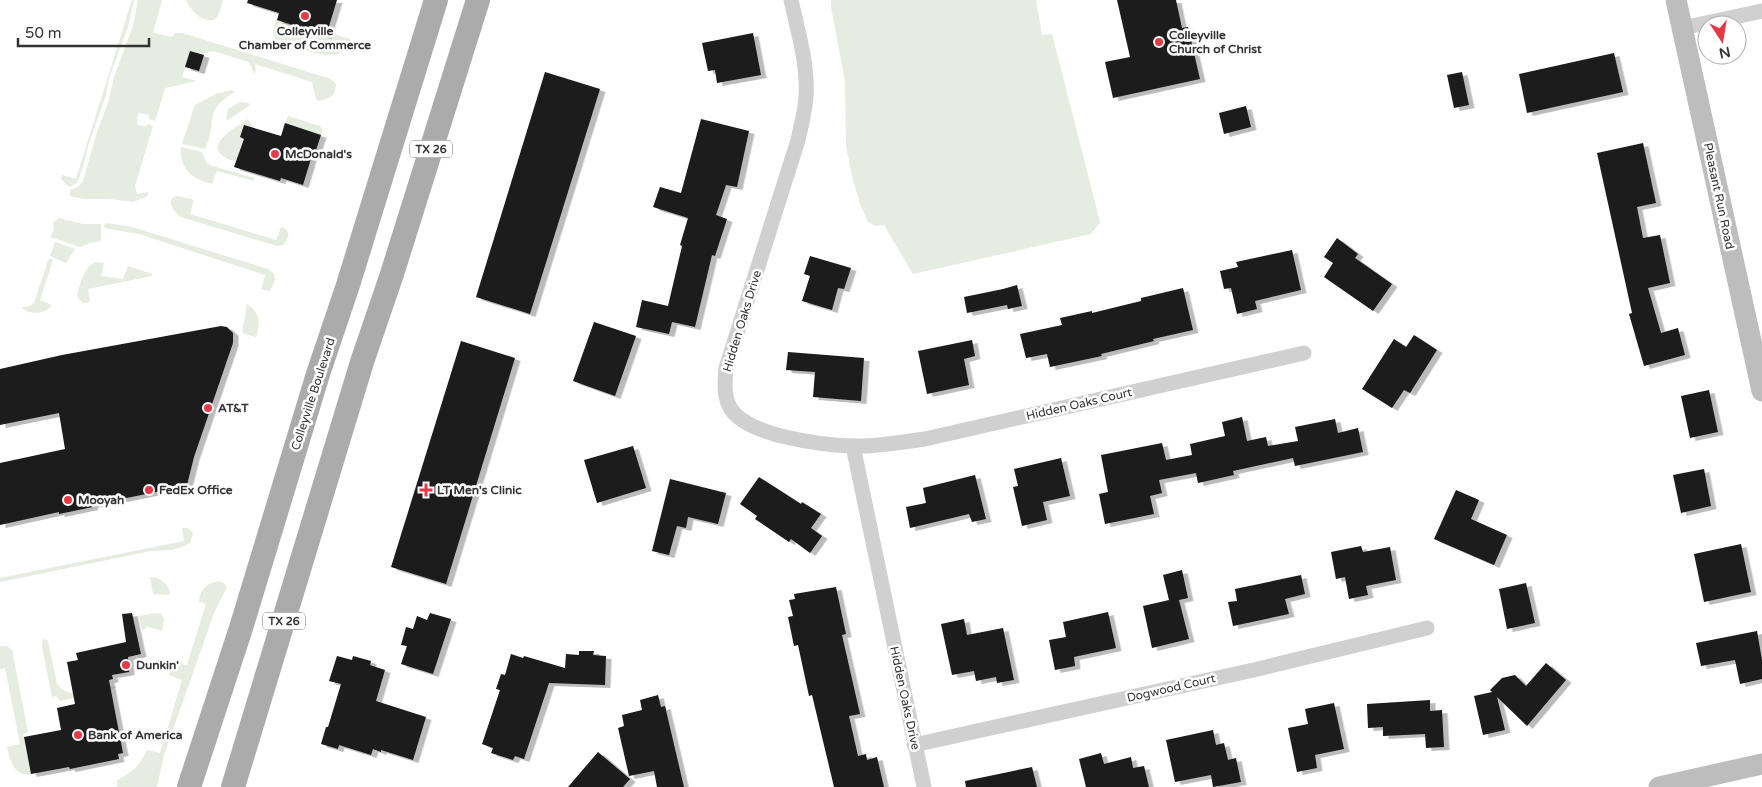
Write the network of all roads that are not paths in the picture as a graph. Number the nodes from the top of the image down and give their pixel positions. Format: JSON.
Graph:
{"nodes":[{"id":1,"x":436,"y":0,"type":"edge"},
{"id":2,"x":478,"y":0,"type":"edge"},
{"id":3,"x":791,"y":0,"type":"edge"},
{"id":4,"x":1676,"y":0,"type":"edge"},
{"id":5,"x":1762,"y":11,"type":"edge"},
{"id":6,"x":1682,"y":28,"type":"junction"},
{"id":7,"x":1757,"y":345,"type":"edge"},
{"id":8,"x":1304,"y":353,"type":"dead end"},
{"id":9,"x":1762,"y":391,"type":"edge"},
{"id":10,"x":854,"y":446,"type":"junction"},
{"id":11,"x":1427,"y":628,"type":"dead end"},
{"id":12,"x":914,"y":745,"type":"junction"},
{"id":13,"x":1762,"y":764,"type":"edge"},
{"id":14,"x":189,"y":787,"type":"edge"},
{"id":15,"x":233,"y":787,"type":"edge"},
{"id":16,"x":924,"y":787,"type":"edge"},
{"id":17,"x":1659,"y":787,"type":"edge"}],
"edges":[{"from":1,"to":14,"type":"main road","name":"Colleyville Boulevard","number":"TX 26"},
{"from":2,"to":15,"type":"main road","number":"TX 26"},
{"from":3,"to":10,"type":"street","name":"Hidden Oaks Drive"},
{"from":4,"to":6,"type":"street","name":"Pleasant Run Road"},
{"from":5,"to":6,"type":"street"},
{"from":6,"to":7,"type":"street","name":"Pleasant Run Road"},
{"from":7,"to":9,"type":"street","name":"Pleasant Run Road"},
{"from":8,"to":10,"type":"street","name":"Hidden Oaks Court"},
{"from":10,"to":12,"type":"street","name":"Hidden Oaks Drive"},
{"from":11,"to":12,"type":"street","name":"Dogwood Court"},
{"from":12,"to":16,"type":"street","name":"Hidden Oaks Drive"},
{"from":13,"to":17,"type":"street"}]}
